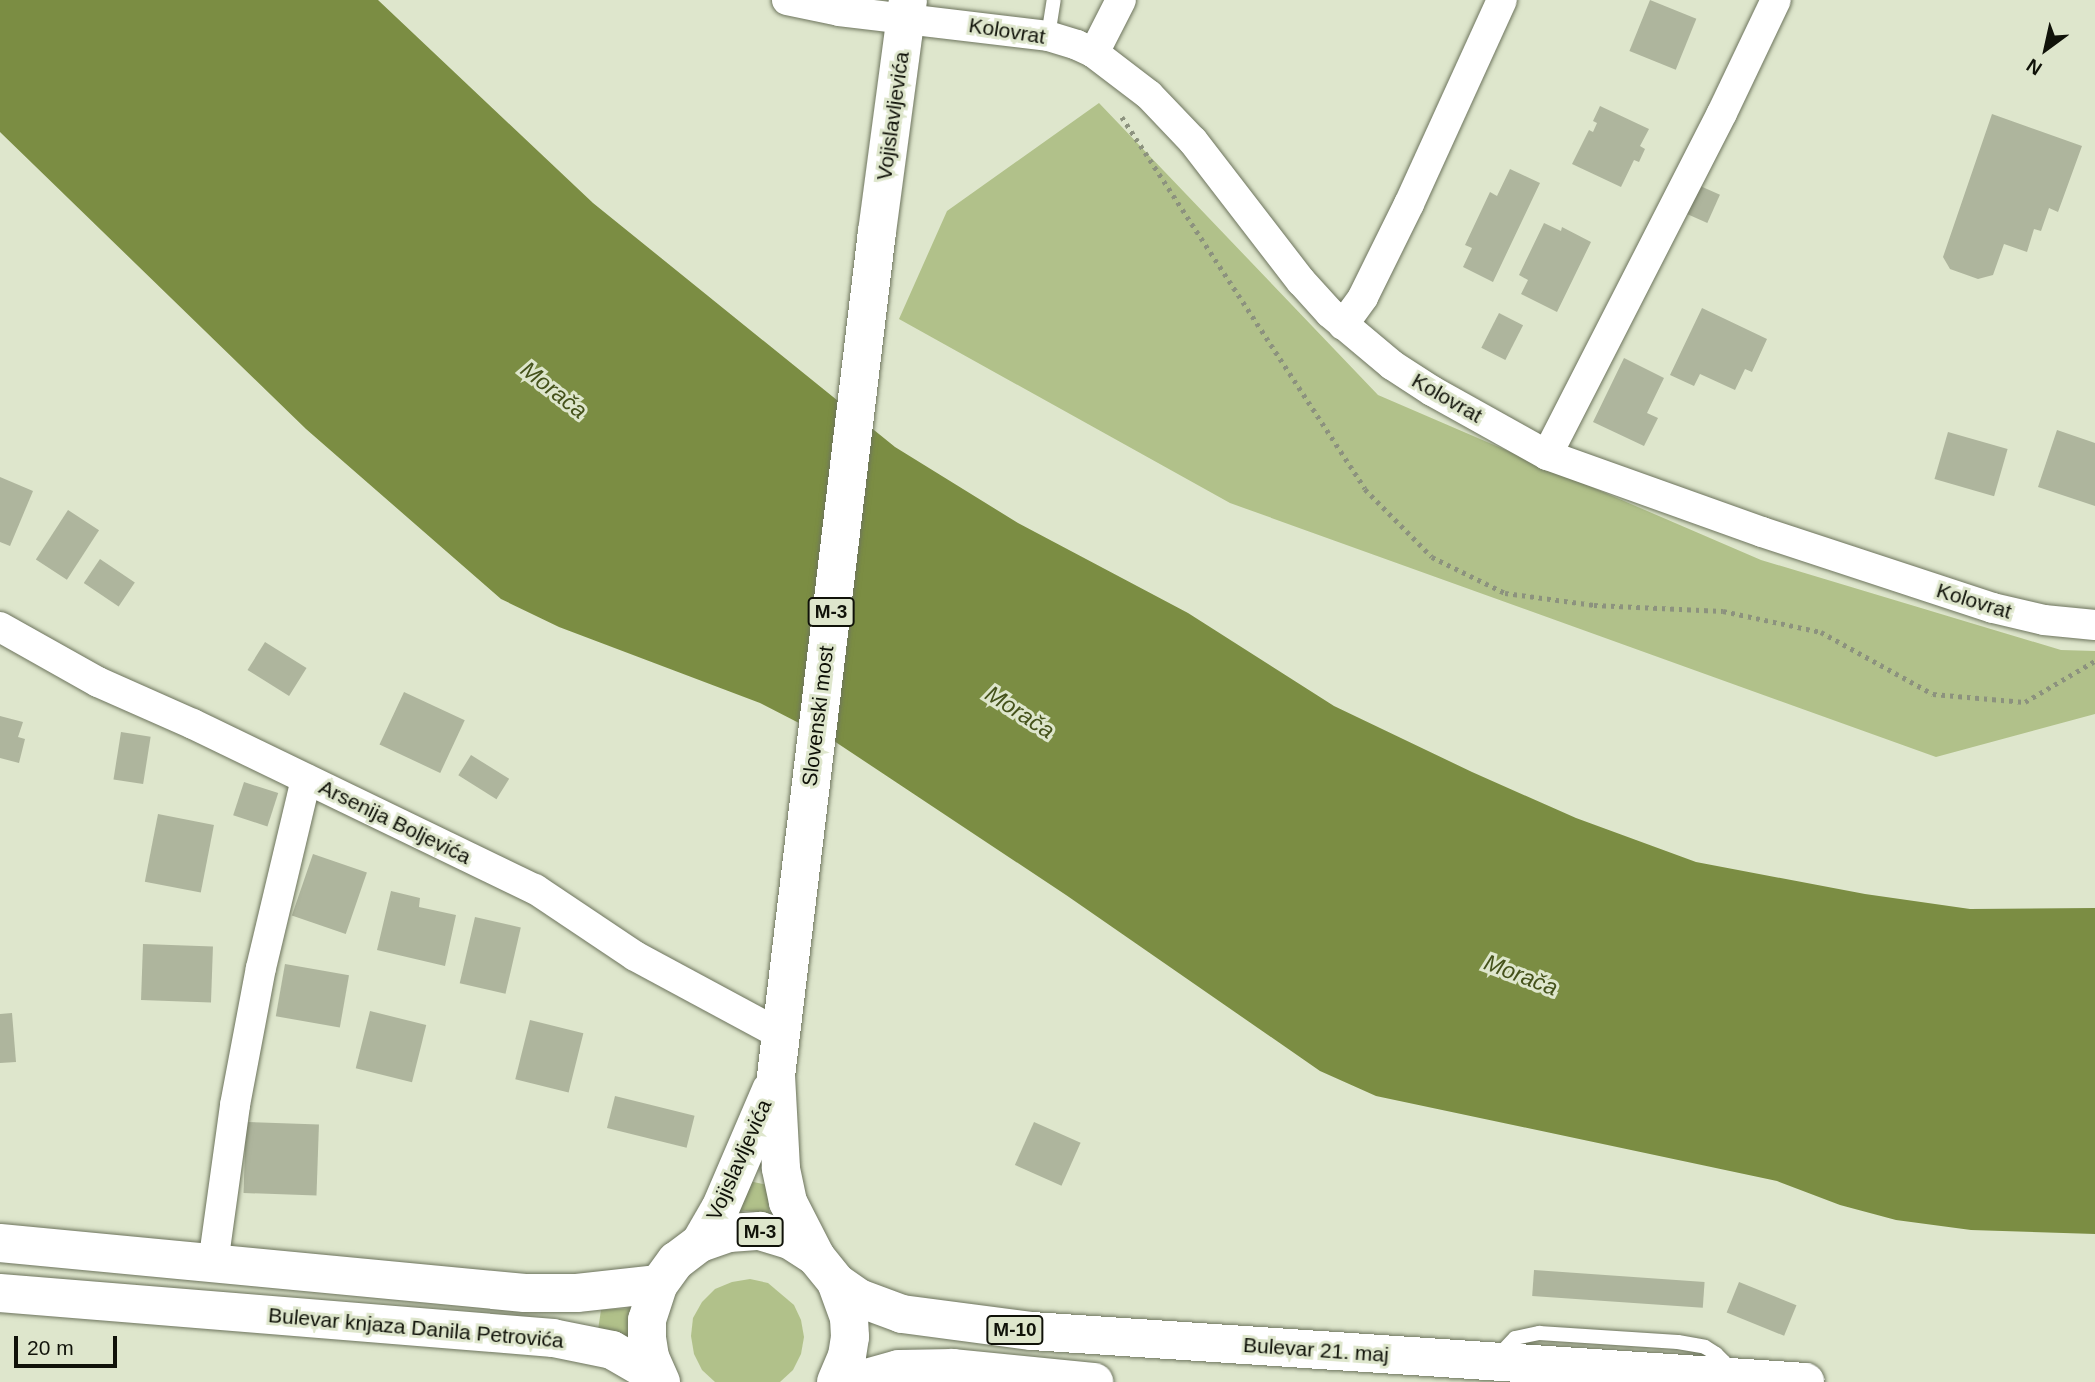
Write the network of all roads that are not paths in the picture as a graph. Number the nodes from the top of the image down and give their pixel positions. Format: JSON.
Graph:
{"nodes":[{"id":1,"x":787,"y":0,"type":"edge"},
{"id":2,"x":1054,"y":0,"type":"edge"},
{"id":3,"x":1121,"y":0,"type":"edge"},
{"id":4,"x":1502,"y":0,"type":"edge"},
{"id":5,"x":1776,"y":0,"type":"edge"},
{"id":6,"x":907,"y":9,"type":"edge"},
{"id":7,"x":1048,"y":36,"type":"junction"},
{"id":8,"x":1094,"y":53,"type":"junction"},
{"id":9,"x":877,"y":232,"type":"joint"},
{"id":10,"x":1343,"y":325,"type":"junction"},
{"id":11,"x":1546,"y":455,"type":"junction"},
{"id":12,"x":2095,"y":625,"type":"edge"},
{"id":13,"x":0,"y":627,"type":"edge"},
{"id":14,"x":306,"y":779,"type":"junction"},
{"id":15,"x":785,"y":992,"type":"joint"},
{"id":16,"x":780,"y":1034,"type":"junction"},
{"id":17,"x":776,"y":1076,"type":"junction"},
{"id":18,"x":0,"y":1243,"type":"edge"},
{"id":19,"x":700,"y":1243,"type":"junction"},
{"id":20,"x":213,"y":1264,"type":"junction"},
{"id":21,"x":826,"y":1270,"type":"junction"},
{"id":22,"x":659,"y":1283,"type":"junction"},
{"id":23,"x":0,"y":1293,"type":"edge"},
{"id":24,"x":659,"y":1379,"type":"edge"},
{"id":25,"x":1727,"y":1380,"type":"edge"},
{"id":26,"x":836,"y":1382,"type":"edge"},
{"id":27,"x":852,"y":1382,"type":"edge"},
{"id":28,"x":1094,"y":1382,"type":"edge"},
{"id":29,"x":1805,"y":1382,"type":"edge"}],
"edges":[{"from":1,"to":6,"type":"street","name":"Kolovrat"},
{"from":2,"to":7,"type":"lane"},
{"from":3,"to":8,"type":"street"},
{"from":4,"to":10,"type":"street"},
{"from":5,"to":11,"type":"street"},
{"from":6,"to":7,"type":"street","name":"Kolovrat"},
{"from":6,"to":9,"type":"main road","name":"Vojislavljevića","number":"M-3"},
{"from":7,"to":8,"type":"street","name":"Kolovrat"},
{"from":8,"to":10,"type":"street","name":"Kolovrat"},
{"from":9,"to":15,"type":"main road","name":"Slovenski most","number":"M-3"},
{"from":10,"to":11,"type":"street","name":"Kolovrat"},
{"from":11,"to":12,"type":"street","name":"Kolovrat"},
{"from":13,"to":14,"type":"street","name":"Arsenija Boljevića"},
{"from":14,"to":16,"type":"street","name":"Arsenija Boljevića"},
{"from":14,"to":20,"type":"street"},
{"from":15,"to":16,"type":"main road","name":"Vojislavljevića","number":"M-3"},
{"from":16,"to":17,"type":"main road","name":"Vojislavljevića","number":"M-3"},
{"from":17,"to":19,"type":"main road","name":"Vojislavljevića","number":"M-3"},
{"from":17,"to":21,"type":"main road","name":"Vojislavljevića","number":"M-3"},
{"from":18,"to":20,"type":"main road","name":"Bulevar knjaza Danila Petrovića"},
{"from":19,"to":21,"type":"main road","number":"M-3"},
{"from":19,"to":22,"type":"main road","number":"M-3"},
{"from":20,"to":22,"type":"main road","name":"Bulevar knjaza Danila Petrovića"},
{"from":21,"to":25,"type":"main road","name":"Bulevar 21. maj","number":"M-10"},
{"from":21,"to":26,"type":"main road","number":"M-3"},
{"from":22,"to":24,"type":"main road","number":"M-3"},
{"from":23,"to":24,"type":"main road","name":"Bulevar knjaza Danila Petrovića"},
{"from":25,"to":29,"type":"main road","name":"Bulevar 21. maj","number":"M-10"},
{"from":27,"to":28,"type":"main road","number":"M-10"}]}
